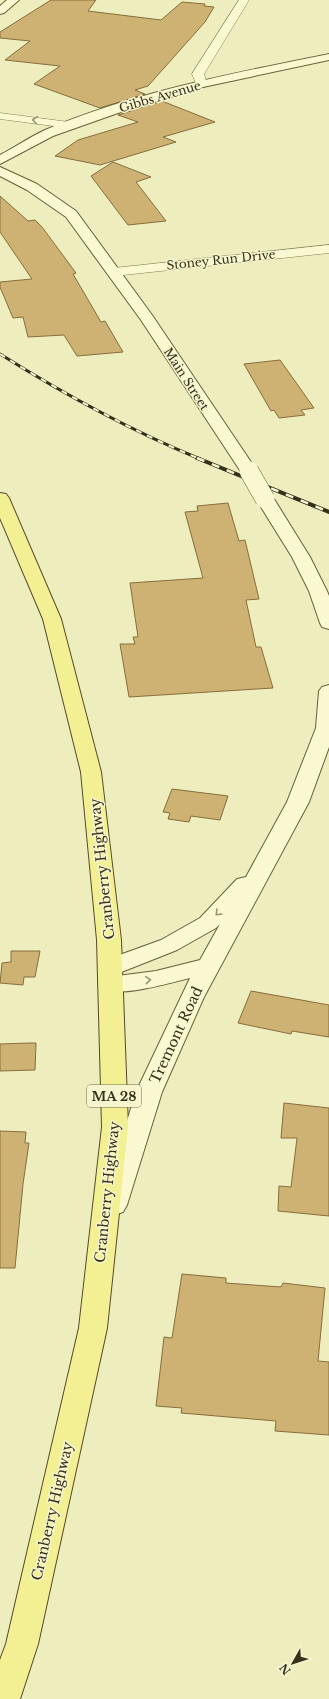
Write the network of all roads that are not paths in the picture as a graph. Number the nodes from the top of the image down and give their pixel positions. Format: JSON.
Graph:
{"nodes":[{"id":1,"x":14,"y":0,"type":"edge"},
{"id":2,"x":244,"y":0,"type":"edge"},
{"id":3,"x":0,"y":11,"type":"edge"},
{"id":4,"x":329,"y":57,"type":"edge"},
{"id":5,"x":201,"y":84,"type":"junction"},
{"id":6,"x":0,"y":116,"type":"edge"},
{"id":7,"x":69,"y":125,"type":"junction"},
{"id":8,"x":0,"y":160,"type":"edge"},
{"id":9,"x":0,"y":171,"type":"edge"},
{"id":10,"x":329,"y":249,"type":"edge"},
{"id":11,"x":114,"y":272,"type":"junction"},
{"id":12,"x":0,"y":498,"type":"edge"},
{"id":13,"x":328,"y":626,"type":"edge"},
{"id":14,"x":328,"y":713,"type":"edge"},
{"id":15,"x":264,"y":865,"type":"junction"},
{"id":16,"x":209,"y":966,"type":"junction"},
{"id":17,"x":110,"y":975,"type":"junction"},
{"id":18,"x":102,"y":1242,"type":"junction"},
{"id":19,"x":3,"y":1699,"type":"edge"}],
"edges":[{"from":1,"to":3,"type":"main road"},
{"from":2,"to":5,"type":"street"},
{"from":4,"to":5,"type":"main road","name":"Gibbs Avenue"},
{"from":5,"to":7,"type":"main road","name":"Gibbs Avenue"},
{"from":7,"to":6,"type":"street","one_way":true},
{"from":7,"to":8,"type":"main road","name":"Gibbs Avenue"},
{"from":9,"to":11,"type":"main road","name":"Main Street"},
{"from":10,"to":11,"type":"street","name":"Stoney Run Drive"},
{"from":11,"to":13,"type":"main road","name":"Main Street","bridge":true},
{"from":12,"to":17,"type":"main road","name":"Cranberry Highway","number":"MA 28"},
{"from":14,"to":15,"type":"main road","name":"Tremont Road"},
{"from":15,"to":16,"type":"main road","name":"Tremont Road"},
{"from":15,"to":17,"type":"main road","name":"Tremont Road","one_way":true},
{"from":17,"to":16,"type":"main road","name":"Tremont Road","one_way":true},
{"from":16,"to":18,"type":"main road","name":"Tremont Road"},
{"from":17,"to":18,"type":"main road","name":"Cranberry Highway","number":"MA 28"},
{"from":18,"to":19,"type":"main road","name":"Cranberry Highway","number":"MA 28"}]}
